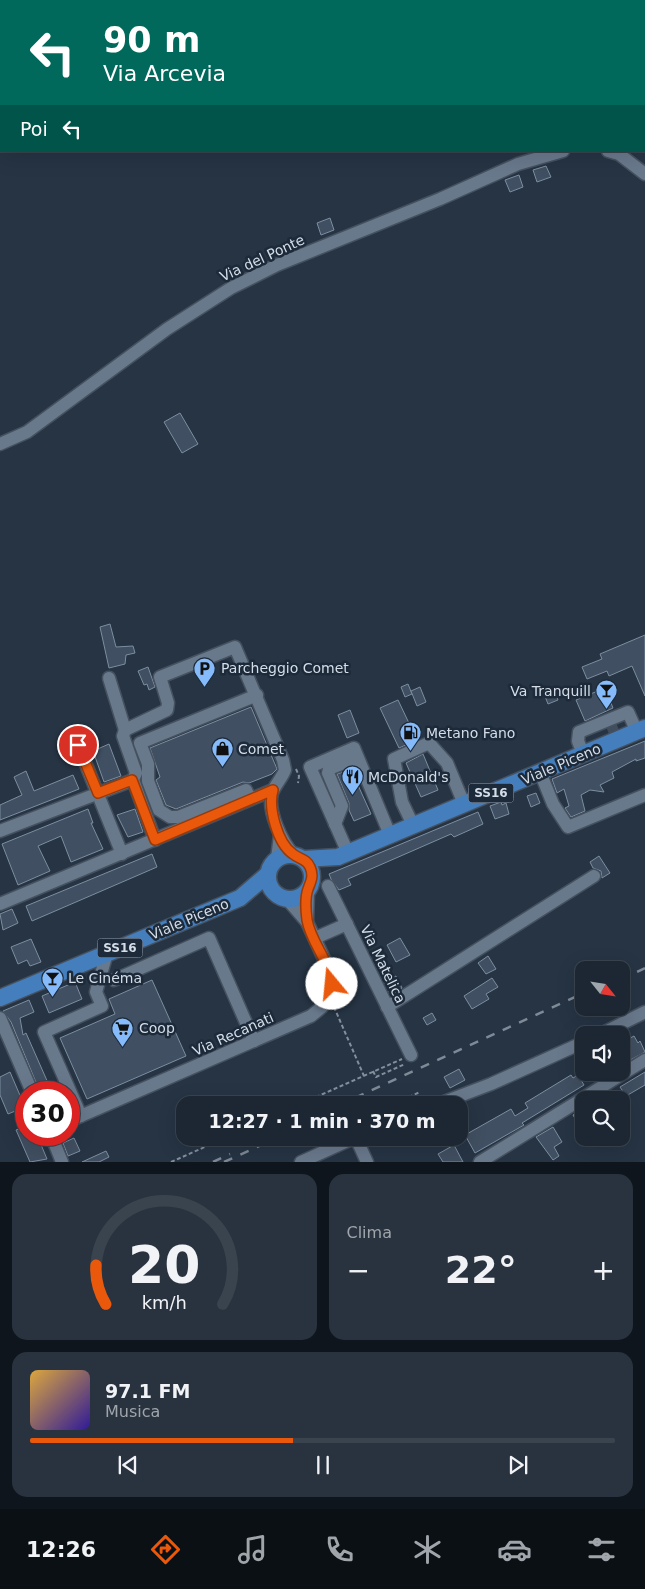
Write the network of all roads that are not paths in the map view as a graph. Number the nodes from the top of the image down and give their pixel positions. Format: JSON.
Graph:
{"nodes":[{"id":1,"x":560,"y":152,"type":"edge"},
{"id":2,"x":611,"y":152,"type":"edge"},
{"id":3,"x":645,"y":174,"type":"edge"},
{"id":4,"x":0,"y":444,"type":"edge"},
{"id":5,"x":109,"y":678,"type":"dead end"},
{"id":6,"x":257,"y":695,"type":"junction"},
{"id":7,"x":638,"y":726,"type":"edge"},
{"id":8,"x":125,"y":730,"type":"junction"},
{"id":9,"x":78,"y":745,"type":"dead end"},
{"id":10,"x":581,"y":747,"type":"junction"},
{"id":11,"x":540,"y":772,"type":"junction"},
{"id":12,"x":132,"y":780,"type":"junction"},
{"id":13,"x":273,"y":790,"type":"junction"},
{"id":14,"x":98,"y":793,"type":"junction"},
{"id":15,"x":645,"y":795,"type":"edge"},
{"id":16,"x":253,"y":798,"type":"junction"},
{"id":17,"x":464,"y":804,"type":"junction"},
{"id":18,"x":272,"y":805,"type":"junction"},
{"id":19,"x":378,"y":808,"type":"junction"},
{"id":20,"x":335,"y":824,"type":"junction"},
{"id":21,"x":413,"y":826,"type":"junction"},
{"id":22,"x":0,"y":831,"type":"edge"},
{"id":23,"x":280,"y":835,"type":"junction"},
{"id":24,"x":390,"y":835,"type":"junction"},
{"id":25,"x":155,"y":840,"type":"junction"},
{"id":26,"x":122,"y":854,"type":"junction"},
{"id":27,"x":343,"y":855,"type":"junction"},
{"id":28,"x":298,"y":857,"type":"junction"},
{"id":29,"x":277,"y":859,"type":"junction"},
{"id":30,"x":268,"y":874,"type":"junction"},
{"id":31,"x":594,"y":876,"type":"dead end"},
{"id":32,"x":310,"y":885,"type":"junction"},
{"id":33,"x":328,"y":886,"type":"dead end"},
{"id":34,"x":282,"y":897,"type":"junction"},
{"id":35,"x":240,"y":898,"type":"junction"},
{"id":36,"x":0,"y":904,"type":"edge"},
{"id":37,"x":308,"y":922,"type":"junction"},
{"id":38,"x":347,"y":924,"type":"junction"},
{"id":39,"x":315,"y":938,"type":"junction"},
{"id":40,"x":107,"y":953,"type":"junction"},
{"id":41,"x":114,"y":980,"type":"dead end"},
{"id":42,"x":0,"y":998,"type":"edge"},
{"id":43,"x":387,"y":1007,"type":"junction"},
{"id":44,"x":645,"y":1012,"type":"edge"},
{"id":45,"x":0,"y":1018,"type":"edge"},
{"id":46,"x":617,"y":1026,"type":"edge"},
{"id":47,"x":254,"y":1041,"type":"junction"},
{"id":48,"x":575,"y":1046,"type":"edge"},
{"id":49,"x":409,"y":1059,"type":"road end"},
{"id":50,"x":645,"y":1060,"type":"edge"},
{"id":51,"x":27,"y":1081,"type":"edge"},
{"id":52,"x":460,"y":1096,"type":"edge"},
{"id":53,"x":81,"y":1116,"type":"joint"},
{"id":54,"x":55,"y":1146,"type":"edge"},
{"id":55,"x":337,"y":1146,"type":"edge"},
{"id":56,"x":359,"y":1146,"type":"edge"},
{"id":57,"x":62,"y":1162,"type":"edge"},
{"id":58,"x":301,"y":1162,"type":"edge"},
{"id":59,"x":366,"y":1162,"type":"edge"},
{"id":60,"x":480,"y":1162,"type":"edge"}],
"edges":[{"from":1,"to":4,"type":"street","name":"Via del Ponte"},
{"from":2,"to":3,"type":"street"},
{"from":5,"to":8,"type":"street"},
{"from":6,"to":8,"type":"street"},
{"from":6,"to":13,"type":"street"},
{"from":6,"to":16,"type":"street"},
{"from":7,"to":10,"type":"main road","name":"Viale Piceno","number":"SS16"},
{"from":7,"to":10,"type":"street"},
{"from":7,"to":10,"type":"street"},
{"from":8,"to":12,"type":"street"},
{"from":9,"to":14,"type":"street"},
{"from":10,"to":11,"type":"main road","name":"Viale Piceno","number":"SS16"},
{"from":11,"to":15,"type":"street"},
{"from":11,"to":17,"type":"main road","name":"Viale Piceno","number":"SS16"},
{"from":12,"to":14,"type":"street"},
{"from":12,"to":25,"type":"street"},
{"from":13,"to":16,"type":"street"},
{"from":13,"to":18,"type":"street"},
{"from":14,"to":22,"type":"street"},
{"from":14,"to":26,"type":"street"},
{"from":16,"to":18,"type":"street"},
{"from":16,"to":25,"type":"street"},
{"from":17,"to":21,"type":"main road","name":"Viale Piceno","number":"SS16"},
{"from":17,"to":21,"type":"street"},
{"from":18,"to":23,"type":"street"},
{"from":19,"to":20,"type":"street"},
{"from":19,"to":20,"type":"street"},
{"from":19,"to":24,"type":"street"},
{"from":20,"to":27,"type":"street"},
{"from":21,"to":24,"type":"main road","name":"Viale Piceno","number":"SS16"},
{"from":23,"to":28,"type":"street"},
{"from":23,"to":29,"type":"street"},
{"from":24,"to":27,"type":"main road","name":"Viale Piceno","number":"SS16"},
{"from":25,"to":26,"type":"street"},
{"from":26,"to":36,"type":"street"},
{"from":27,"to":28,"type":"main road","name":"Viale Piceno","number":"SS16"},
{"from":27,"to":32,"type":"main road","name":"Viale Piceno","number":"SS16"},
{"from":28,"to":29,"type":"main road","name":"Viale Piceno","number":"SS16"},
{"from":28,"to":32,"type":"main road"},
{"from":29,"to":30,"type":"main road","name":"Viale Piceno","number":"SS16"},
{"from":30,"to":34,"type":"main road"},
{"from":30,"to":35,"type":"main road","name":"Viale Piceno","number":"SS16"},
{"from":31,"to":43,"type":"street"},
{"from":32,"to":34,"type":"main road","name":"Viale Piceno","number":"SS16"},
{"from":32,"to":37,"type":"street","name":"Via Recanati"},
{"from":33,"to":38,"type":"street","name":"Via Matelica"},
{"from":34,"to":35,"type":"main road","name":"Viale Piceno","number":"SS16"},
{"from":34,"to":37,"type":"street","name":"Via Recanati"},
{"from":35,"to":40,"type":"main road","name":"Viale Piceno","number":"SS16"},
{"from":37,"to":39,"type":"street","name":"Via Recanati"},
{"from":38,"to":39,"type":"street"},
{"from":38,"to":43,"type":"street","name":"Via Matelica"},
{"from":39,"to":47,"type":"street","name":"Via Recanati"},
{"from":40,"to":42,"type":"main road","name":"Viale Piceno","number":"SS16"},
{"from":40,"to":53,"type":"street"},
{"from":41,"to":47,"type":"street"},
{"from":43,"to":49,"type":"street","name":"Via Matelica"},
{"from":44,"to":46,"type":"street"},
{"from":45,"to":51,"type":"street"},
{"from":47,"to":53,"type":"street","name":"Via Recanati"},
{"from":48,"to":52,"type":"street"},
{"from":50,"to":60,"type":"street"},
{"from":54,"to":57,"type":"street"},
{"from":55,"to":58,"type":"street"},
{"from":56,"to":59,"type":"street"}]}
